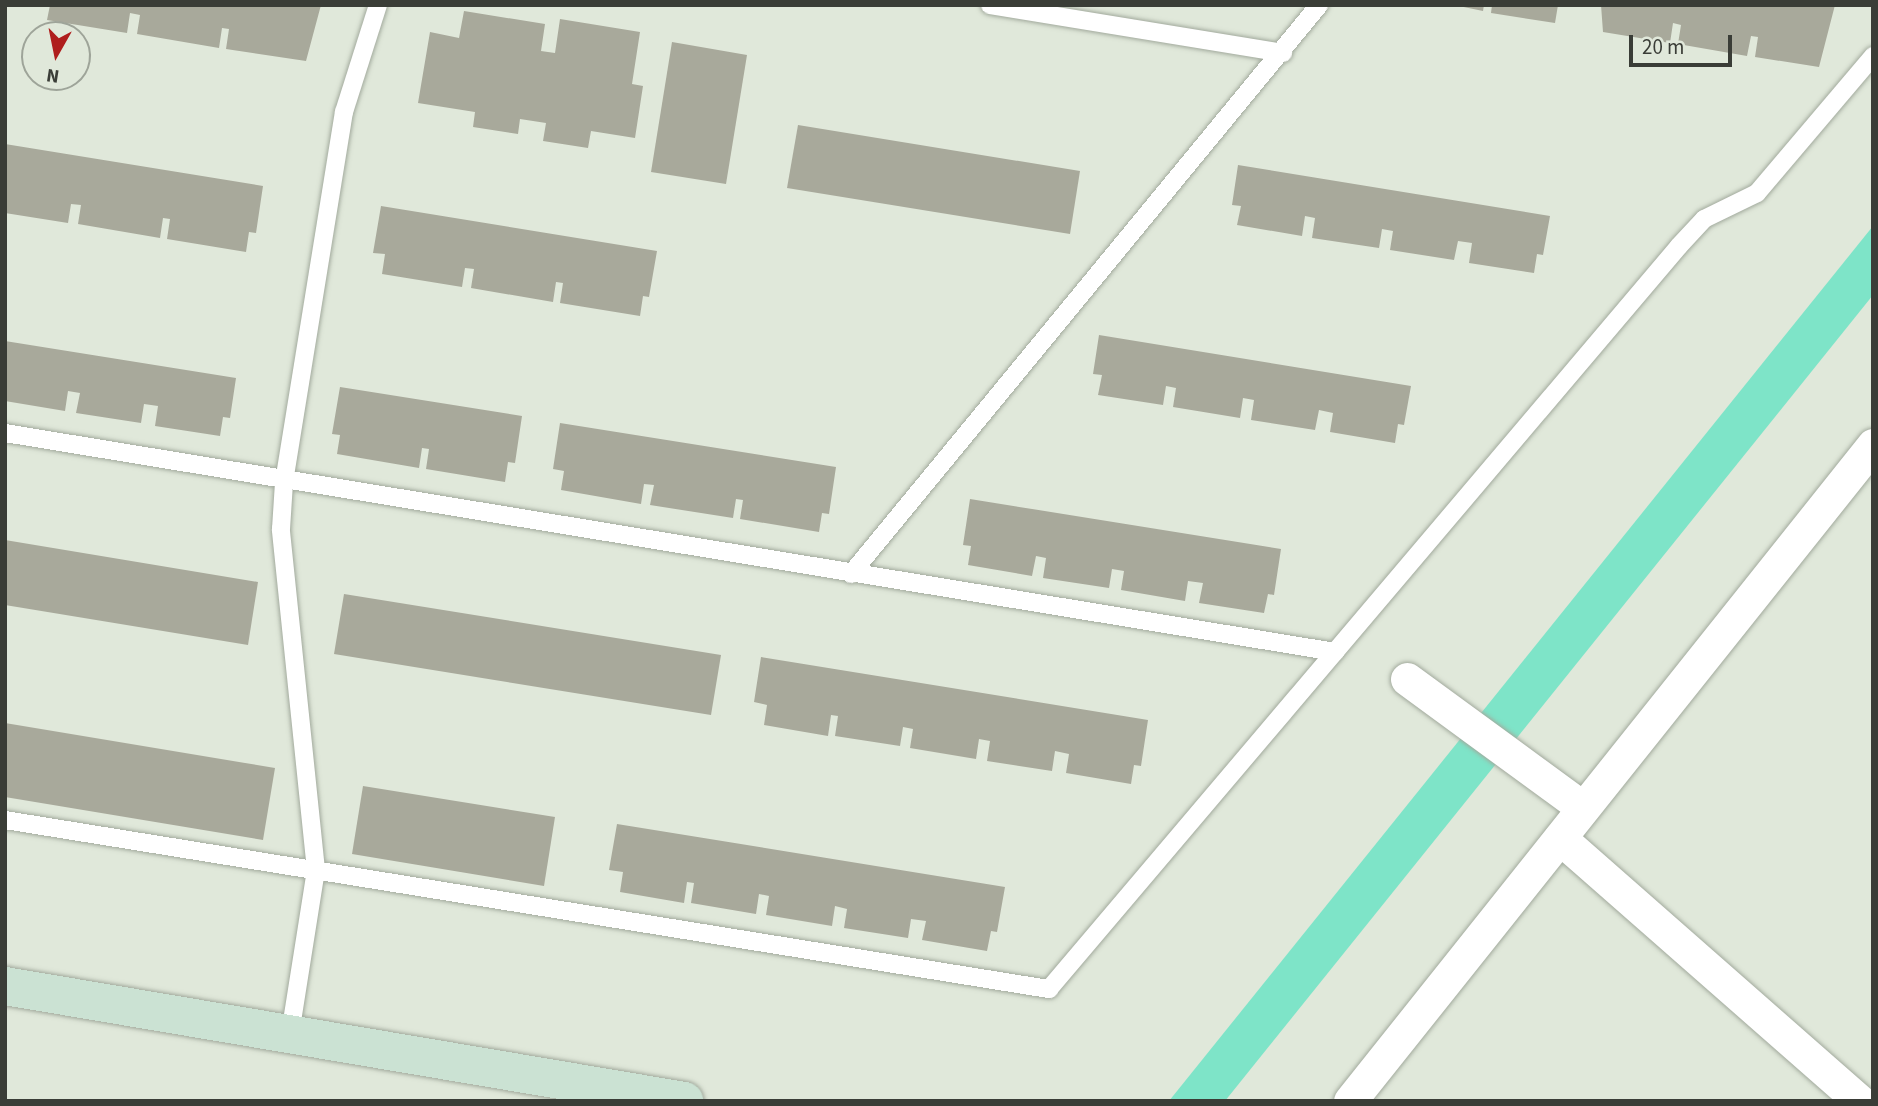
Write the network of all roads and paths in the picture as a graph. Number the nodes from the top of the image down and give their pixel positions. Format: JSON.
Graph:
{"nodes":[{"id":1,"x":378,"y":5,"type":"edge"},
{"id":2,"x":990,"y":5,"type":"edge"},
{"id":3,"x":1319,"y":5,"type":"edge"},
{"id":4,"x":1283,"y":53,"type":"junction"},
{"id":5,"x":1873,"y":56,"type":"edge"},
{"id":6,"x":5,"y":433,"type":"edge"},
{"id":7,"x":1873,"y":446,"type":"edge"},
{"id":8,"x":284,"y":482,"type":"junction"},
{"id":9,"x":851,"y":574,"type":"junction"},
{"id":10,"x":1335,"y":652,"type":"junction"},
{"id":11,"x":1407,"y":680,"type":"dead end"},
{"id":12,"x":1583,"y":808,"type":"junction"},
{"id":13,"x":5,"y":820,"type":"edge"},
{"id":14,"x":1560,"y":838,"type":"junction"},
{"id":15,"x":316,"y":870,"type":"junction"},
{"id":16,"x":5,"y":986,"type":"edge"},
{"id":17,"x":290,"y":1034,"type":"junction"},
{"id":18,"x":684,"y":1101,"type":"edge"},
{"id":19,"x":1350,"y":1101,"type":"edge"},
{"id":20,"x":1859,"y":1101,"type":"edge"}],
"edges":[{"from":1,"to":8,"type":"lane"},
{"from":2,"to":4,"type":"lane"},
{"from":3,"to":4,"type":"lane"},
{"from":4,"to":9,"type":"lane"},
{"from":5,"to":10,"type":"lane"},
{"from":6,"to":8,"type":"lane"},
{"from":7,"to":12,"type":"street"},
{"from":8,"to":9,"type":"lane"},
{"from":8,"to":15,"type":"lane"},
{"from":9,"to":10,"type":"lane"},
{"from":10,"to":15,"type":"lane"},
{"from":11,"to":12,"type":"street"},
{"from":12,"to":14,"type":"street"},
{"from":13,"to":15,"type":"lane"},
{"from":14,"to":19,"type":"street"},
{"from":14,"to":20,"type":"street"},
{"from":15,"to":17,"type":"lane"},
{"from":16,"to":17,"type":"main road"},
{"from":17,"to":18,"type":"main road"}]}
